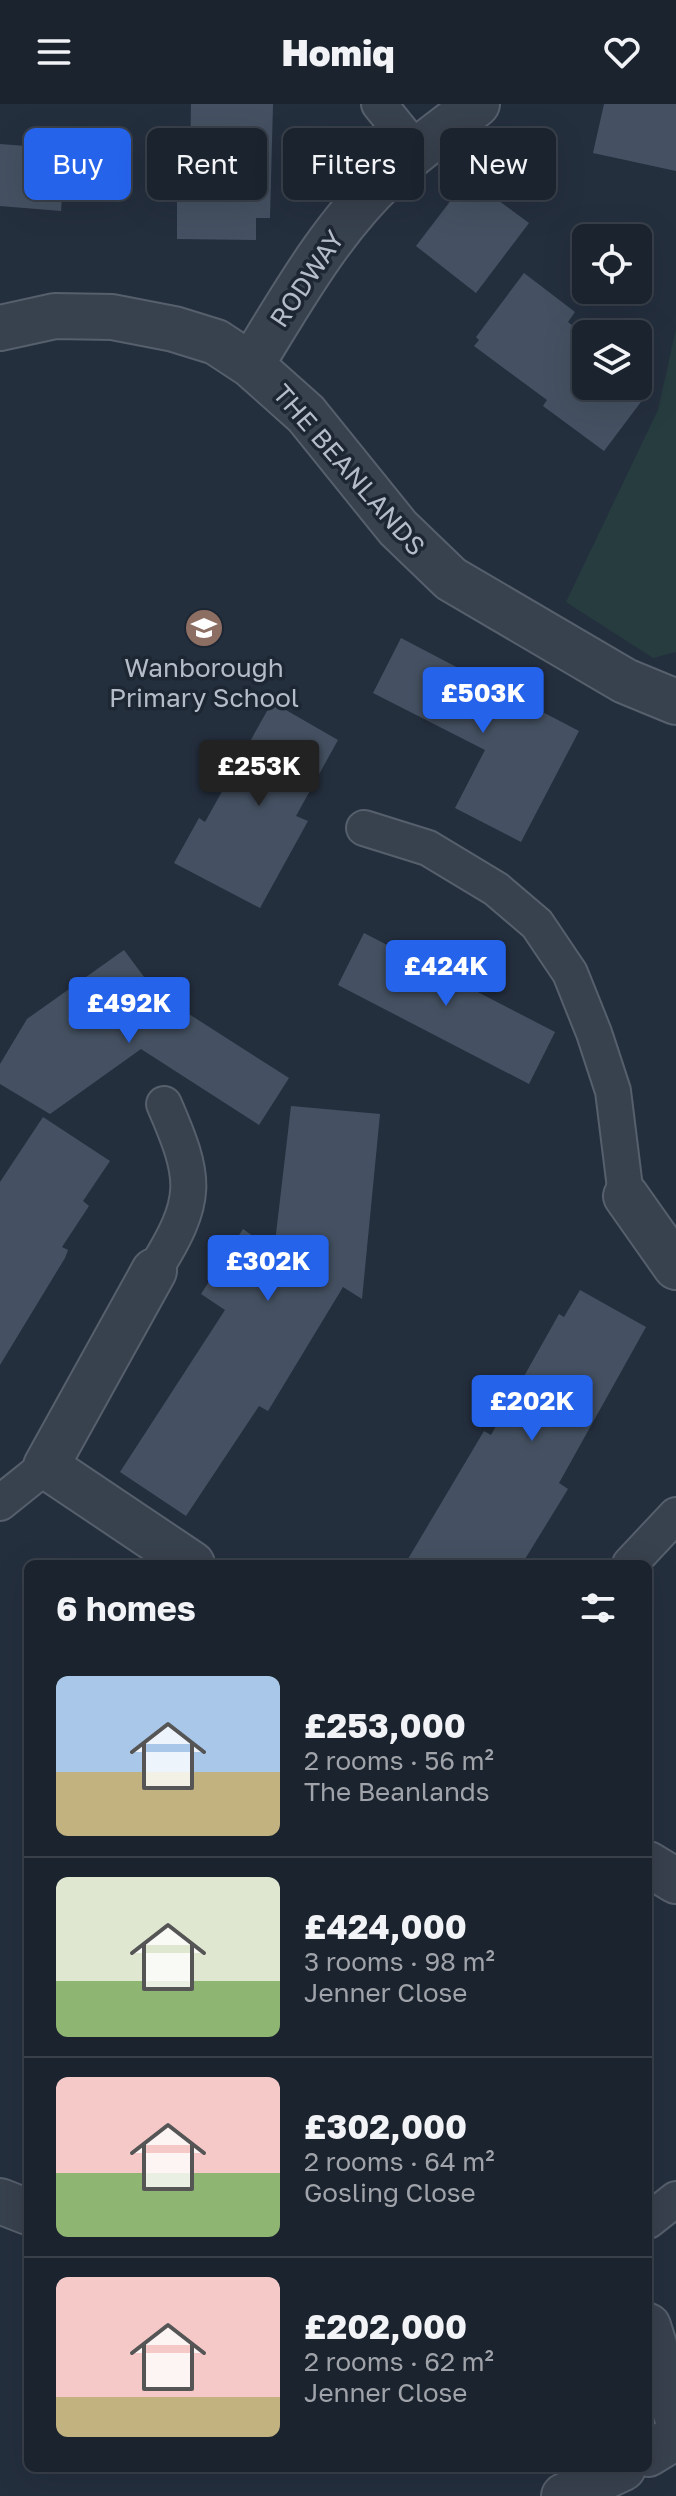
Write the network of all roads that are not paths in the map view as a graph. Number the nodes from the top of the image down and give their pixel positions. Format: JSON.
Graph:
{"nodes":[{"id":1,"x":379,"y":104,"type":"edge"},
{"id":2,"x":477,"y":104,"type":"edge"},
{"id":3,"x":398,"y":128,"type":"edge"},
{"id":4,"x":424,"y":146,"type":"edge"},
{"id":5,"x":366,"y":200,"type":"edge"},
{"id":6,"x":0,"y":328,"type":"edge"},
{"id":7,"x":251,"y":365,"type":"junction"},
{"id":8,"x":676,"y":702,"type":"edge"},
{"id":9,"x":364,"y":828,"type":"dead end"},
{"id":10,"x":164,"y":1104,"type":"dead end"},
{"id":11,"x":626,"y":1196,"type":"joint"},
{"id":12,"x":676,"y":1267,"type":"edge"},
{"id":13,"x":154,"y":1271,"type":"joint"},
{"id":14,"x":46,"y":1466,"type":"junction"},
{"id":15,"x":0,"y":1503,"type":"edge"},
{"id":16,"x":676,"y":1515,"type":"edge"},
{"id":17,"x":186,"y":1560,"type":"edge"},
{"id":18,"x":634,"y":1560,"type":"edge"},
{"id":19,"x":652,"y":1866,"type":"edge"},
{"id":20,"x":676,"y":1881,"type":"edge"},
{"id":21,"x":676,"y":2199,"type":"edge"},
{"id":22,"x":0,"y":2201,"type":"edge"},
{"id":23,"x":24,"y":2210,"type":"edge"},
{"id":24,"x":652,"y":2218,"type":"edge"},
{"id":25,"x":652,"y":2339,"type":"edge"},
{"id":26,"x":676,"y":2414,"type":"edge"},
{"id":27,"x":676,"y":2437,"type":"edge"},
{"id":28,"x":652,"y":2452,"type":"edge"},
{"id":29,"x":615,"y":2472,"type":"edge"},
{"id":30,"x":564,"y":2496,"type":"edge"}],
"edges":[{"from":1,"to":3,"type":"lane"},
{"from":2,"to":4,"type":"street","name":"RODWAY"},
{"from":5,"to":7,"type":"street","name":"RODWAY"},
{"from":6,"to":7,"type":"street","name":"THE BEANLANDS"},
{"from":7,"to":8,"type":"street","name":"THE BEANLANDS"},
{"from":9,"to":11,"type":"lane"},
{"from":10,"to":13,"type":"lane"},
{"from":11,"to":12,"type":"street"},
{"from":13,"to":14,"type":"street"},
{"from":14,"to":15,"type":"lane"},
{"from":14,"to":17,"type":"street"},
{"from":16,"to":18,"type":"lane"},
{"from":19,"to":20,"type":"street"},
{"from":21,"to":24,"type":"lane"},
{"from":22,"to":23,"type":"street"},
{"from":25,"to":26,"type":"street"},
{"from":27,"to":28,"type":"street"},
{"from":29,"to":30,"type":"street"}]}
